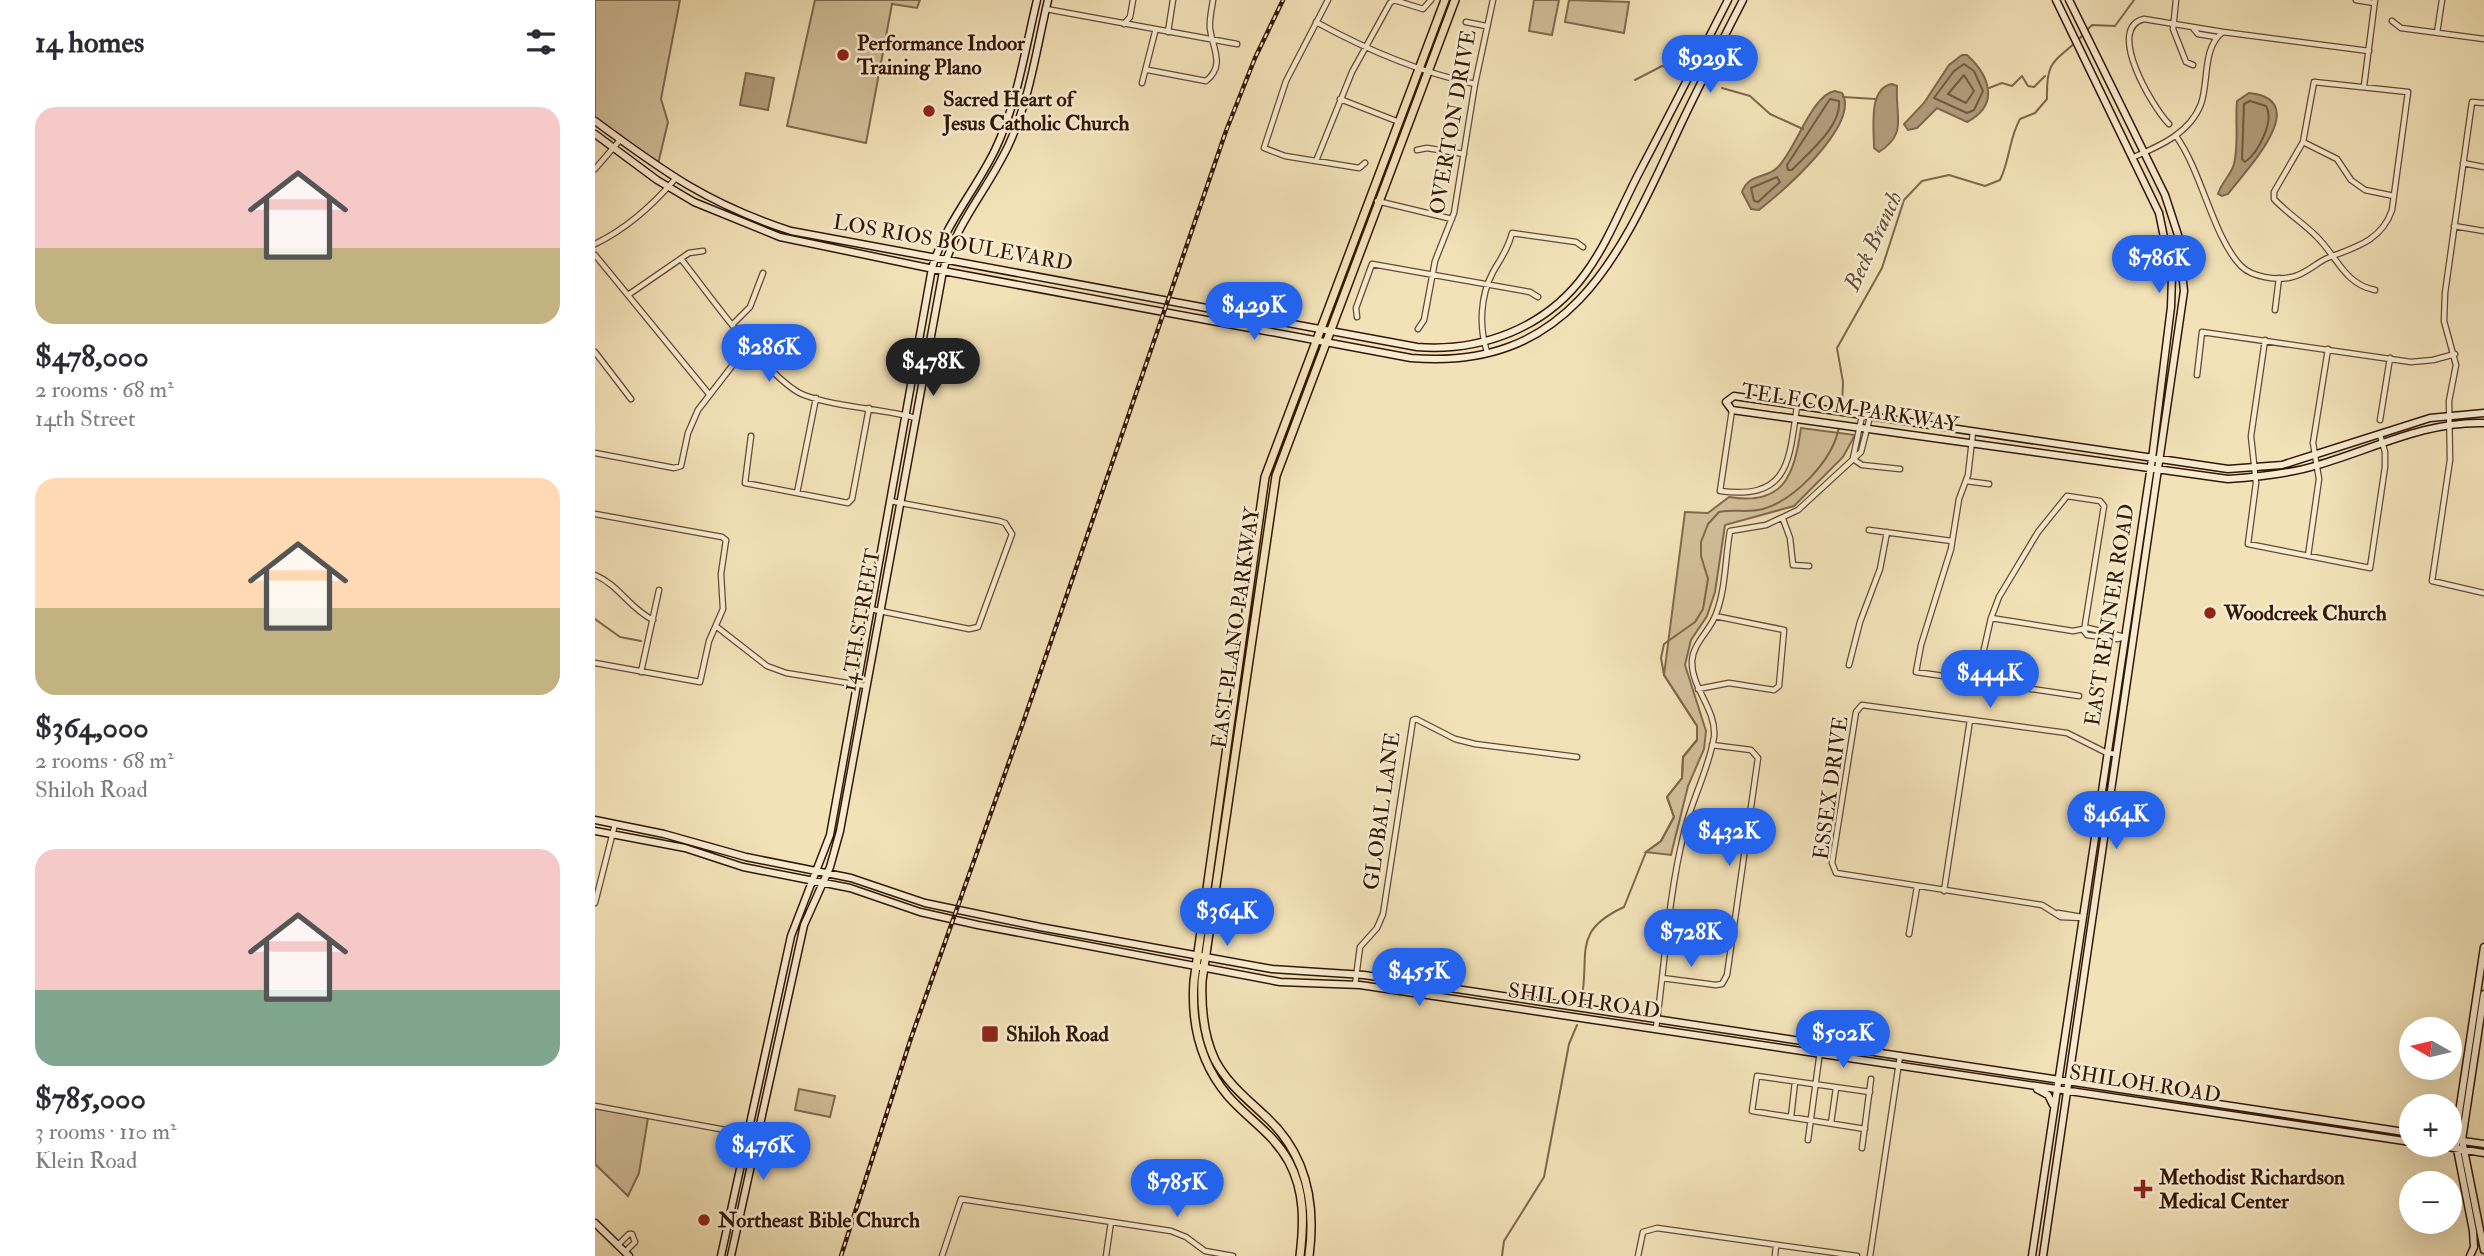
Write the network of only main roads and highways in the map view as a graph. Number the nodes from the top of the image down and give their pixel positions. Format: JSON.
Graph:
{"nodes":[{"id":1,"x":1037,"y":0,"type":"edge"},
{"id":2,"x":1048,"y":0,"type":"edge"},
{"id":3,"x":1445,"y":0,"type":"edge"},
{"id":4,"x":1455,"y":0,"type":"edge"},
{"id":5,"x":1728,"y":0,"type":"edge"},
{"id":6,"x":1743,"y":0,"type":"edge"},
{"id":7,"x":2068,"y":0,"type":"edge"},
{"id":8,"x":2057,"y":2,"type":"edge"},
{"id":9,"x":1023,"y":55,"type":"junction"},
{"id":10,"x":1034,"y":58,"type":"junction"},
{"id":11,"x":1011,"y":108,"type":"junction"},
{"id":12,"x":1021,"y":111,"type":"junction"},
{"id":13,"x":1671,"y":114,"type":"junction"},
{"id":14,"x":1683,"y":120,"type":"junction"},
{"id":15,"x":595,"y":121,"type":"edge"},
{"id":16,"x":595,"y":134,"type":"edge"},
{"id":17,"x":979,"y":177,"type":"junction"},
{"id":18,"x":988,"y":183,"type":"junction"},
{"id":19,"x":1621,"y":209,"type":"junction"},
{"id":20,"x":1636,"y":218,"type":"junction"},
{"id":21,"x":817,"y":237,"type":"junction"},
{"id":22,"x":814,"y":245,"type":"junction"},
{"id":23,"x":864,"y":245,"type":"junction"},
{"id":24,"x":862,"y":255,"type":"junction"},
{"id":25,"x":935,"y":259,"type":"junction"},
{"id":26,"x":946,"y":261,"type":"junction"},
{"id":27,"x":1345,"y":266,"type":"junction"},
{"id":28,"x":932,"y":268,"type":"junction"},
{"id":29,"x":1353,"y":270,"type":"junction"},
{"id":30,"x":943,"y":271,"type":"junction"},
{"id":31,"x":1028,"y":274,"type":"junction"},
{"id":32,"x":1087,"y":286,"type":"junction"},
{"id":33,"x":1027,"y":287,"type":"junction"},
{"id":34,"x":1085,"y":298,"type":"junction"},
{"id":35,"x":1239,"y":313,"type":"junction"},
{"id":36,"x":1236,"y":325,"type":"junction"},
{"id":37,"x":1321,"y":328,"type":"junction"},
{"id":38,"x":1331,"y":331,"type":"junction"},
{"id":39,"x":1317,"y":339,"type":"junction"},
{"id":40,"x":1327,"y":342,"type":"junction"},
{"id":41,"x":1426,"y":348,"type":"junction"},
{"id":42,"x":917,"y":350,"type":"junction"},
{"id":43,"x":928,"y":352,"type":"junction"},
{"id":44,"x":1425,"y":359,"type":"junction"},
{"id":45,"x":2484,"y":414,"type":"edge"},
{"id":46,"x":1285,"y":422,"type":"junction"},
{"id":47,"x":2484,"y":423,"type":"edge"},
{"id":48,"x":1295,"y":426,"type":"junction"},
{"id":49,"x":2152,"y":459,"type":"junction"},
{"id":50,"x":2160,"y":460,"type":"junction"},
{"id":51,"x":2150,"y":470,"type":"junction"},
{"id":52,"x":2158,"y":471,"type":"junction"},
{"id":53,"x":1262,"y":494,"type":"junction"},
{"id":54,"x":1272,"y":495,"type":"junction"},
{"id":55,"x":1252,"y":570,"type":"junction"},
{"id":56,"x":1262,"y":572,"type":"junction"},
{"id":57,"x":2125,"y":637,"type":"junction"},
{"id":58,"x":2134,"y":638,"type":"junction"},
{"id":59,"x":1241,"y":649,"type":"junction"},
{"id":60,"x":1252,"y":650,"type":"junction"},
{"id":61,"x":842,"y":765,"type":"junction"},
{"id":62,"x":852,"y":767,"type":"junction"},
{"id":63,"x":1220,"y":790,"type":"junction"},
{"id":64,"x":1231,"y":792,"type":"junction"},
{"id":65,"x":595,"y":821,"type":"edge"},
{"id":66,"x":595,"y":831,"type":"edge"},
{"id":67,"x":1212,"y":854,"type":"junction"},
{"id":68,"x":1221,"y":856,"type":"junction"},
{"id":69,"x":746,"y":858,"type":"junction"},
{"id":70,"x":743,"y":867,"type":"junction"},
{"id":71,"x":817,"y":870,"type":"junction"},
{"id":72,"x":827,"y":873,"type":"junction"},
{"id":73,"x":812,"y":880,"type":"junction"},
{"id":74,"x":822,"y":881,"type":"junction"},
{"id":75,"x":916,"y":900,"type":"junction"},
{"id":76,"x":913,"y":909,"type":"junction"},
{"id":77,"x":2083,"y":918,"type":"junction"},
{"id":78,"x":2092,"y":919,"type":"junction"},
{"id":79,"x":1114,"y":940,"type":"junction"},
{"id":80,"x":2484,"y":947,"type":"edge"},
{"id":81,"x":1112,"y":950,"type":"junction"},
{"id":82,"x":1201,"y":957,"type":"junction"},
{"id":83,"x":1200,"y":966,"type":"junction"},
{"id":84,"x":784,"y":972,"type":"junction"},
{"id":85,"x":793,"y":974,"type":"junction"},
{"id":86,"x":1428,"y":985,"type":"junction"},
{"id":87,"x":2484,"y":994,"type":"edge"},
{"id":88,"x":1426,"y":996,"type":"junction"},
{"id":89,"x":1539,"y":1003,"type":"junction"},
{"id":90,"x":1538,"y":1012,"type":"junction"},
{"id":91,"x":1751,"y":1032,"type":"junction"},
{"id":92,"x":1749,"y":1042,"type":"junction"},
{"id":93,"x":767,"y":1046,"type":"junction"},
{"id":94,"x":777,"y":1048,"type":"junction"},
{"id":95,"x":1211,"y":1062,"type":"junction"},
{"id":96,"x":1977,"y":1066,"type":"junction"},
{"id":97,"x":1976,"y":1076,"type":"junction"},
{"id":98,"x":2058,"y":1078,"type":"junction"},
{"id":99,"x":1999,"y":1079,"type":"junction"},
{"id":100,"x":2068,"y":1081,"type":"junction"},
{"id":101,"x":2056,"y":1088,"type":"junction"},
{"id":102,"x":2066,"y":1091,"type":"junction"},
{"id":103,"x":2138,"y":1091,"type":"junction"},
{"id":104,"x":2462,"y":1098,"type":"edge"},
{"id":105,"x":2136,"y":1100,"type":"junction"},
{"id":106,"x":2462,"y":1108,"type":"edge"},
{"id":107,"x":2256,"y":1109,"type":"junction"},
{"id":108,"x":2053,"y":1110,"type":"junction"},
{"id":109,"x":2252,"y":1118,"type":"junction"},
{"id":110,"x":2399,"y":1131,"type":"edge"},
{"id":111,"x":2399,"y":1140,"type":"edge"},
{"id":112,"x":2462,"y":1140,"type":"edge"},
{"id":113,"x":2484,"y":1144,"type":"edge"},
{"id":114,"x":2462,"y":1149,"type":"edge"},
{"id":115,"x":2484,"y":1153,"type":"edge"},
{"id":116,"x":2461,"y":1157,"type":"edge"},
{"id":117,"x":2045,"y":1164,"type":"junction"},
{"id":118,"x":1301,"y":1166,"type":"junction"},
{"id":119,"x":1292,"y":1170,"type":"junction"},
{"id":120,"x":2055,"y":1173,"type":"junction"},
{"id":121,"x":2041,"y":1194,"type":"junction"},
{"id":122,"x":735,"y":1198,"type":"junction"},
{"id":123,"x":745,"y":1201,"type":"junction"},
{"id":124,"x":2050,"y":1206,"type":"junction"},
{"id":125,"x":2472,"y":1208,"type":"junction"},
{"id":126,"x":595,"y":1223,"type":"edge"},
{"id":127,"x":2484,"y":1250,"type":"edge"},
{"id":128,"x":623,"y":1251,"type":"edge"},
{"id":129,"x":722,"y":1256,"type":"edge"},
{"id":130,"x":731,"y":1256,"type":"edge"},
{"id":131,"x":1300,"y":1256,"type":"edge"},
{"id":132,"x":1309,"y":1256,"type":"edge"},
{"id":133,"x":2032,"y":1256,"type":"edge"},
{"id":134,"x":2043,"y":1256,"type":"edge"},
{"id":135,"x":2470,"y":1256,"type":"edge"}],
"edges":[{"from":1,"to":9,"type":"main road","name":"14TH STREET"},
{"from":2,"to":10,"type":"main road","name":"14TH STREET"},
{"from":3,"to":27,"type":"main road","name":"EAST PLANO PARKWAY"},
{"from":4,"to":29,"type":"main road","name":"EAST PLANO PARKWAY"},
{"from":5,"to":13,"type":"main road","name":"LOS RIOS BOULEVARD"},
{"from":6,"to":14,"type":"main road","name":"LOS RIOS BOULEVARD"},
{"from":7,"to":8,"type":"main road"},
{"from":7,"to":50,"type":"main road","name":"EAST RENNER ROAD"},
{"from":8,"to":49,"type":"main road","name":"EAST RENNER ROAD"},
{"from":9,"to":10,"type":"main road"},
{"from":9,"to":11,"type":"main road","name":"14TH STREET"},
{"from":10,"to":12,"type":"main road","name":"14TH STREET"},
{"from":11,"to":12,"type":"main road"},
{"from":11,"to":17,"type":"main road","name":"14TH STREET"},
{"from":12,"to":18,"type":"main road","name":"14TH STREET"},
{"from":13,"to":14,"type":"main road"},
{"from":13,"to":19,"type":"main road","name":"LOS RIOS BOULEVARD"},
{"from":14,"to":20,"type":"main road","name":"LOS RIOS BOULEVARD"},
{"from":15,"to":21,"type":"main road","name":"LOS RIOS BOULEVARD"},
{"from":16,"to":22,"type":"main road","name":"LOS RIOS BOULEVARD"},
{"from":17,"to":18,"type":"main road"},
{"from":17,"to":25,"type":"main road","name":"14TH STREET"},
{"from":18,"to":26,"type":"main road","name":"14TH STREET"},
{"from":19,"to":20,"type":"main road"},
{"from":19,"to":41,"type":"main road","name":"LOS RIOS BOULEVARD"},
{"from":20,"to":44,"type":"main road","name":"LOS RIOS BOULEVARD"},
{"from":21,"to":22,"type":"main road"},
{"from":21,"to":23,"type":"main road","name":"LOS RIOS BOULEVARD"},
{"from":22,"to":24,"type":"main road","name":"LOS RIOS BOULEVARD"},
{"from":23,"to":24,"type":"main road"},
{"from":23,"to":25,"type":"main road","name":"LOS RIOS BOULEVARD"},
{"from":24,"to":28,"type":"main road","name":"LOS RIOS BOULEVARD"},
{"from":25,"to":26,"type":"main road","name":"LOS RIOS BOULEVARD"},
{"from":25,"to":28,"type":"main road","name":"14TH STREET"},
{"from":26,"to":30,"type":"main road","name":"14TH STREET"},
{"from":26,"to":31,"type":"main road","name":"LOS RIOS BOULEVARD"},
{"from":27,"to":29,"type":"main road"},
{"from":27,"to":37,"type":"main road","name":"EAST PLANO PARKWAY"},
{"from":28,"to":30,"type":"main road","name":"LOS RIOS BOULEVARD"},
{"from":28,"to":42,"type":"main road","name":"14TH STREET"},
{"from":29,"to":38,"type":"main road","name":"EAST PLANO PARKWAY"},
{"from":30,"to":33,"type":"main road","name":"LOS RIOS BOULEVARD"},
{"from":30,"to":43,"type":"main road","name":"14TH STREET"},
{"from":31,"to":32,"type":"main road","name":"LOS RIOS BOULEVARD"},
{"from":31,"to":33,"type":"main road"},
{"from":32,"to":34,"type":"main road"},
{"from":32,"to":35,"type":"main road","name":"LOS RIOS BOULEVARD"},
{"from":33,"to":34,"type":"main road","name":"LOS RIOS BOULEVARD"},
{"from":34,"to":36,"type":"main road","name":"LOS RIOS BOULEVARD"},
{"from":35,"to":36,"type":"main road"},
{"from":35,"to":37,"type":"main road","name":"LOS RIOS BOULEVARD"},
{"from":36,"to":39,"type":"main road","name":"LOS RIOS BOULEVARD"},
{"from":37,"to":38,"type":"main road","name":"LOS RIOS BOULEVARD"},
{"from":37,"to":39,"type":"main road","name":"EAST PLANO PARKWAY"},
{"from":38,"to":40,"type":"main road","name":"EAST PLANO PARKWAY"},
{"from":38,"to":41,"type":"main road","name":"LOS RIOS BOULEVARD"},
{"from":39,"to":40,"type":"main road","name":"LOS RIOS BOULEVARD"},
{"from":39,"to":46,"type":"main road","name":"EAST PLANO PARKWAY"},
{"from":40,"to":44,"type":"main road","name":"LOS RIOS BOULEVARD"},
{"from":40,"to":48,"type":"main road","name":"EAST PLANO PARKWAY"},
{"from":41,"to":44,"type":"main road"},
{"from":42,"to":43,"type":"main road"},
{"from":42,"to":61,"type":"main road","name":"14TH STREET"},
{"from":43,"to":62,"type":"main road","name":"14TH STREET"},
{"from":45,"to":50,"type":"main road","name":"TELECOM PARKWAY"},
{"from":46,"to":48,"type":"main road"},
{"from":46,"to":53,"type":"main road","name":"EAST PLANO PARKWAY"},
{"from":47,"to":52,"type":"main road","name":"TELECOM PARKWAY"},
{"from":48,"to":54,"type":"main road","name":"EAST PLANO PARKWAY"},
{"from":49,"to":50,"type":"main road","name":"TELECOM PARKWAY"},
{"from":49,"to":51,"type":"main road","name":"EAST RENNER ROAD"},
{"from":49,"to":51,"type":"main road","name":"TELECOM PARKWAY"},
{"from":50,"to":52,"type":"main road","name":"EAST RENNER ROAD"},
{"from":51,"to":52,"type":"main road","name":"TELECOM PARKWAY"},
{"from":51,"to":57,"type":"main road","name":"EAST RENNER ROAD"},
{"from":52,"to":58,"type":"main road","name":"EAST RENNER ROAD"},
{"from":53,"to":54,"type":"main road"},
{"from":53,"to":55,"type":"main road","name":"EAST PLANO PARKWAY"},
{"from":54,"to":56,"type":"main road","name":"EAST PLANO PARKWAY"},
{"from":55,"to":56,"type":"main road"},
{"from":55,"to":59,"type":"main road","name":"EAST PLANO PARKWAY"},
{"from":56,"to":60,"type":"main road","name":"EAST PLANO PARKWAY"},
{"from":57,"to":58,"type":"main road"},
{"from":57,"to":77,"type":"main road","name":"EAST RENNER ROAD"},
{"from":58,"to":78,"type":"main road","name":"EAST RENNER ROAD"},
{"from":59,"to":60,"type":"main road"},
{"from":59,"to":63,"type":"main road","name":"EAST PLANO PARKWAY"},
{"from":60,"to":64,"type":"main road","name":"EAST PLANO PARKWAY"},
{"from":61,"to":62,"type":"main road"},
{"from":61,"to":71,"type":"main road","name":"14TH STREET"},
{"from":62,"to":72,"type":"main road","name":"14TH STREET"},
{"from":63,"to":64,"type":"main road"},
{"from":63,"to":67,"type":"main road","name":"EAST PLANO PARKWAY"},
{"from":64,"to":68,"type":"main road","name":"EAST PLANO PARKWAY"},
{"from":65,"to":69,"type":"main road","name":"SHILOH ROAD"},
{"from":66,"to":70,"type":"main road","name":"SHILOH ROAD"},
{"from":67,"to":68,"type":"main road"},
{"from":67,"to":82,"type":"main road","name":"EAST PLANO PARKWAY"},
{"from":68,"to":82,"type":"main road","name":"EAST PLANO PARKWAY"},
{"from":69,"to":70,"type":"main road"},
{"from":69,"to":71,"type":"main road","name":"SHILOH ROAD"},
{"from":70,"to":73,"type":"main road","name":"SHILOH ROAD"},
{"from":71,"to":72,"type":"main road","name":"SHILOH ROAD"},
{"from":71,"to":73,"type":"main road","name":"14TH STREET"},
{"from":72,"to":74,"type":"main road","name":"14TH STREET"},
{"from":72,"to":75,"type":"main road","name":"SHILOH ROAD"},
{"from":73,"to":74,"type":"main road","name":"SHILOH ROAD"},
{"from":73,"to":84,"type":"main road","name":"14TH STREET"},
{"from":74,"to":76,"type":"main road","name":"SHILOH ROAD"},
{"from":74,"to":85,"type":"main road","name":"14TH STREET"},
{"from":75,"to":76,"type":"main road"},
{"from":75,"to":79,"type":"main road","name":"SHILOH ROAD"},
{"from":76,"to":81,"type":"main road","name":"SHILOH ROAD"},
{"from":77,"to":78,"type":"main road"},
{"from":77,"to":98,"type":"main road","name":"EAST RENNER ROAD"},
{"from":78,"to":100,"type":"main road","name":"EAST RENNER ROAD"},
{"from":79,"to":81,"type":"main road"},
{"from":79,"to":82,"type":"main road","name":"SHILOH ROAD"},
{"from":80,"to":104,"type":"main road"},
{"from":81,"to":83,"type":"main road","name":"SHILOH ROAD"},
{"from":82,"to":83,"type":"main road","name":"EAST PLANO PARKWAY"},
{"from":82,"to":86,"type":"main road","name":"SHILOH ROAD"},
{"from":83,"to":88,"type":"main road","name":"SHILOH ROAD"},
{"from":83,"to":95,"type":"main road","name":"EAST PLANO PARKWAY"},
{"from":84,"to":85,"type":"main road"},
{"from":84,"to":93,"type":"main road","name":"14TH STREET"},
{"from":85,"to":94,"type":"main road","name":"14TH STREET"},
{"from":86,"to":88,"type":"main road"},
{"from":86,"to":89,"type":"main road","name":"SHILOH ROAD"},
{"from":87,"to":106,"type":"main road"},
{"from":88,"to":90,"type":"main road","name":"SHILOH ROAD"},
{"from":89,"to":90,"type":"main road"},
{"from":89,"to":91,"type":"main road","name":"SHILOH ROAD"},
{"from":90,"to":92,"type":"main road","name":"SHILOH ROAD"},
{"from":91,"to":92,"type":"main road"},
{"from":91,"to":96,"type":"main road","name":"SHILOH ROAD"},
{"from":92,"to":97,"type":"main road","name":"SHILOH ROAD"},
{"from":93,"to":94,"type":"main road"},
{"from":93,"to":122,"type":"main road","name":"14TH STREET"},
{"from":94,"to":123,"type":"main road","name":"14TH STREET"},
{"from":95,"to":118,"type":"main road","name":"EAST PLANO PARKWAY"},
{"from":95,"to":119,"type":"main road","name":"EAST PLANO PARKWAY"},
{"from":96,"to":97,"type":"main road"},
{"from":96,"to":98,"type":"main road","name":"SHILOH ROAD"},
{"from":97,"to":99,"type":"main road","name":"SHILOH ROAD"},
{"from":98,"to":100,"type":"main road","name":"SHILOH ROAD"},
{"from":98,"to":101,"type":"main road","name":"EAST RENNER ROAD"},
{"from":99,"to":101,"type":"main road","name":"SHILOH ROAD"},
{"from":99,"to":108,"type":"main road"},
{"from":100,"to":102,"type":"main road","name":"EAST RENNER ROAD"},
{"from":100,"to":103,"type":"main road","name":"SHILOH ROAD"},
{"from":101,"to":102,"type":"main road","name":"SHILOH ROAD"},
{"from":101,"to":108,"type":"main road","name":"EAST RENNER ROAD"},
{"from":102,"to":105,"type":"main road","name":"SHILOH ROAD"},
{"from":102,"to":120,"type":"main road","name":"EAST RENNER ROAD"},
{"from":103,"to":105,"type":"main road"},
{"from":103,"to":107,"type":"main road","name":"SHILOH ROAD"},
{"from":105,"to":109,"type":"main road","name":"SHILOH ROAD"},
{"from":107,"to":109,"type":"main road"},
{"from":107,"to":110,"type":"main road","name":"SHILOH ROAD"},
{"from":108,"to":117,"type":"main road","name":"EAST RENNER ROAD"},
{"from":109,"to":111,"type":"main road","name":"SHILOH ROAD"},
{"from":112,"to":113,"type":"main road"},
{"from":114,"to":115,"type":"main road"},
{"from":116,"to":125,"type":"main road"},
{"from":117,"to":120,"type":"main road"},
{"from":117,"to":121,"type":"main road","name":"EAST RENNER ROAD"},
{"from":118,"to":119,"type":"main road"},
{"from":118,"to":132,"type":"main road","name":"EAST PLANO PARKWAY"},
{"from":119,"to":131,"type":"main road","name":"EAST PLANO PARKWAY"},
{"from":120,"to":124,"type":"main road","name":"EAST RENNER ROAD"},
{"from":121,"to":124,"type":"main road"},
{"from":121,"to":133,"type":"main road","name":"EAST RENNER ROAD"},
{"from":122,"to":123,"type":"main road"},
{"from":122,"to":129,"type":"main road","name":"14TH STREET"},
{"from":123,"to":130,"type":"main road","name":"14TH STREET"},
{"from":124,"to":134,"type":"main road","name":"EAST RENNER ROAD"},
{"from":125,"to":127,"type":"main road"},
{"from":125,"to":135,"type":"main road"},
{"from":126,"to":128,"type":"main road"}]}
